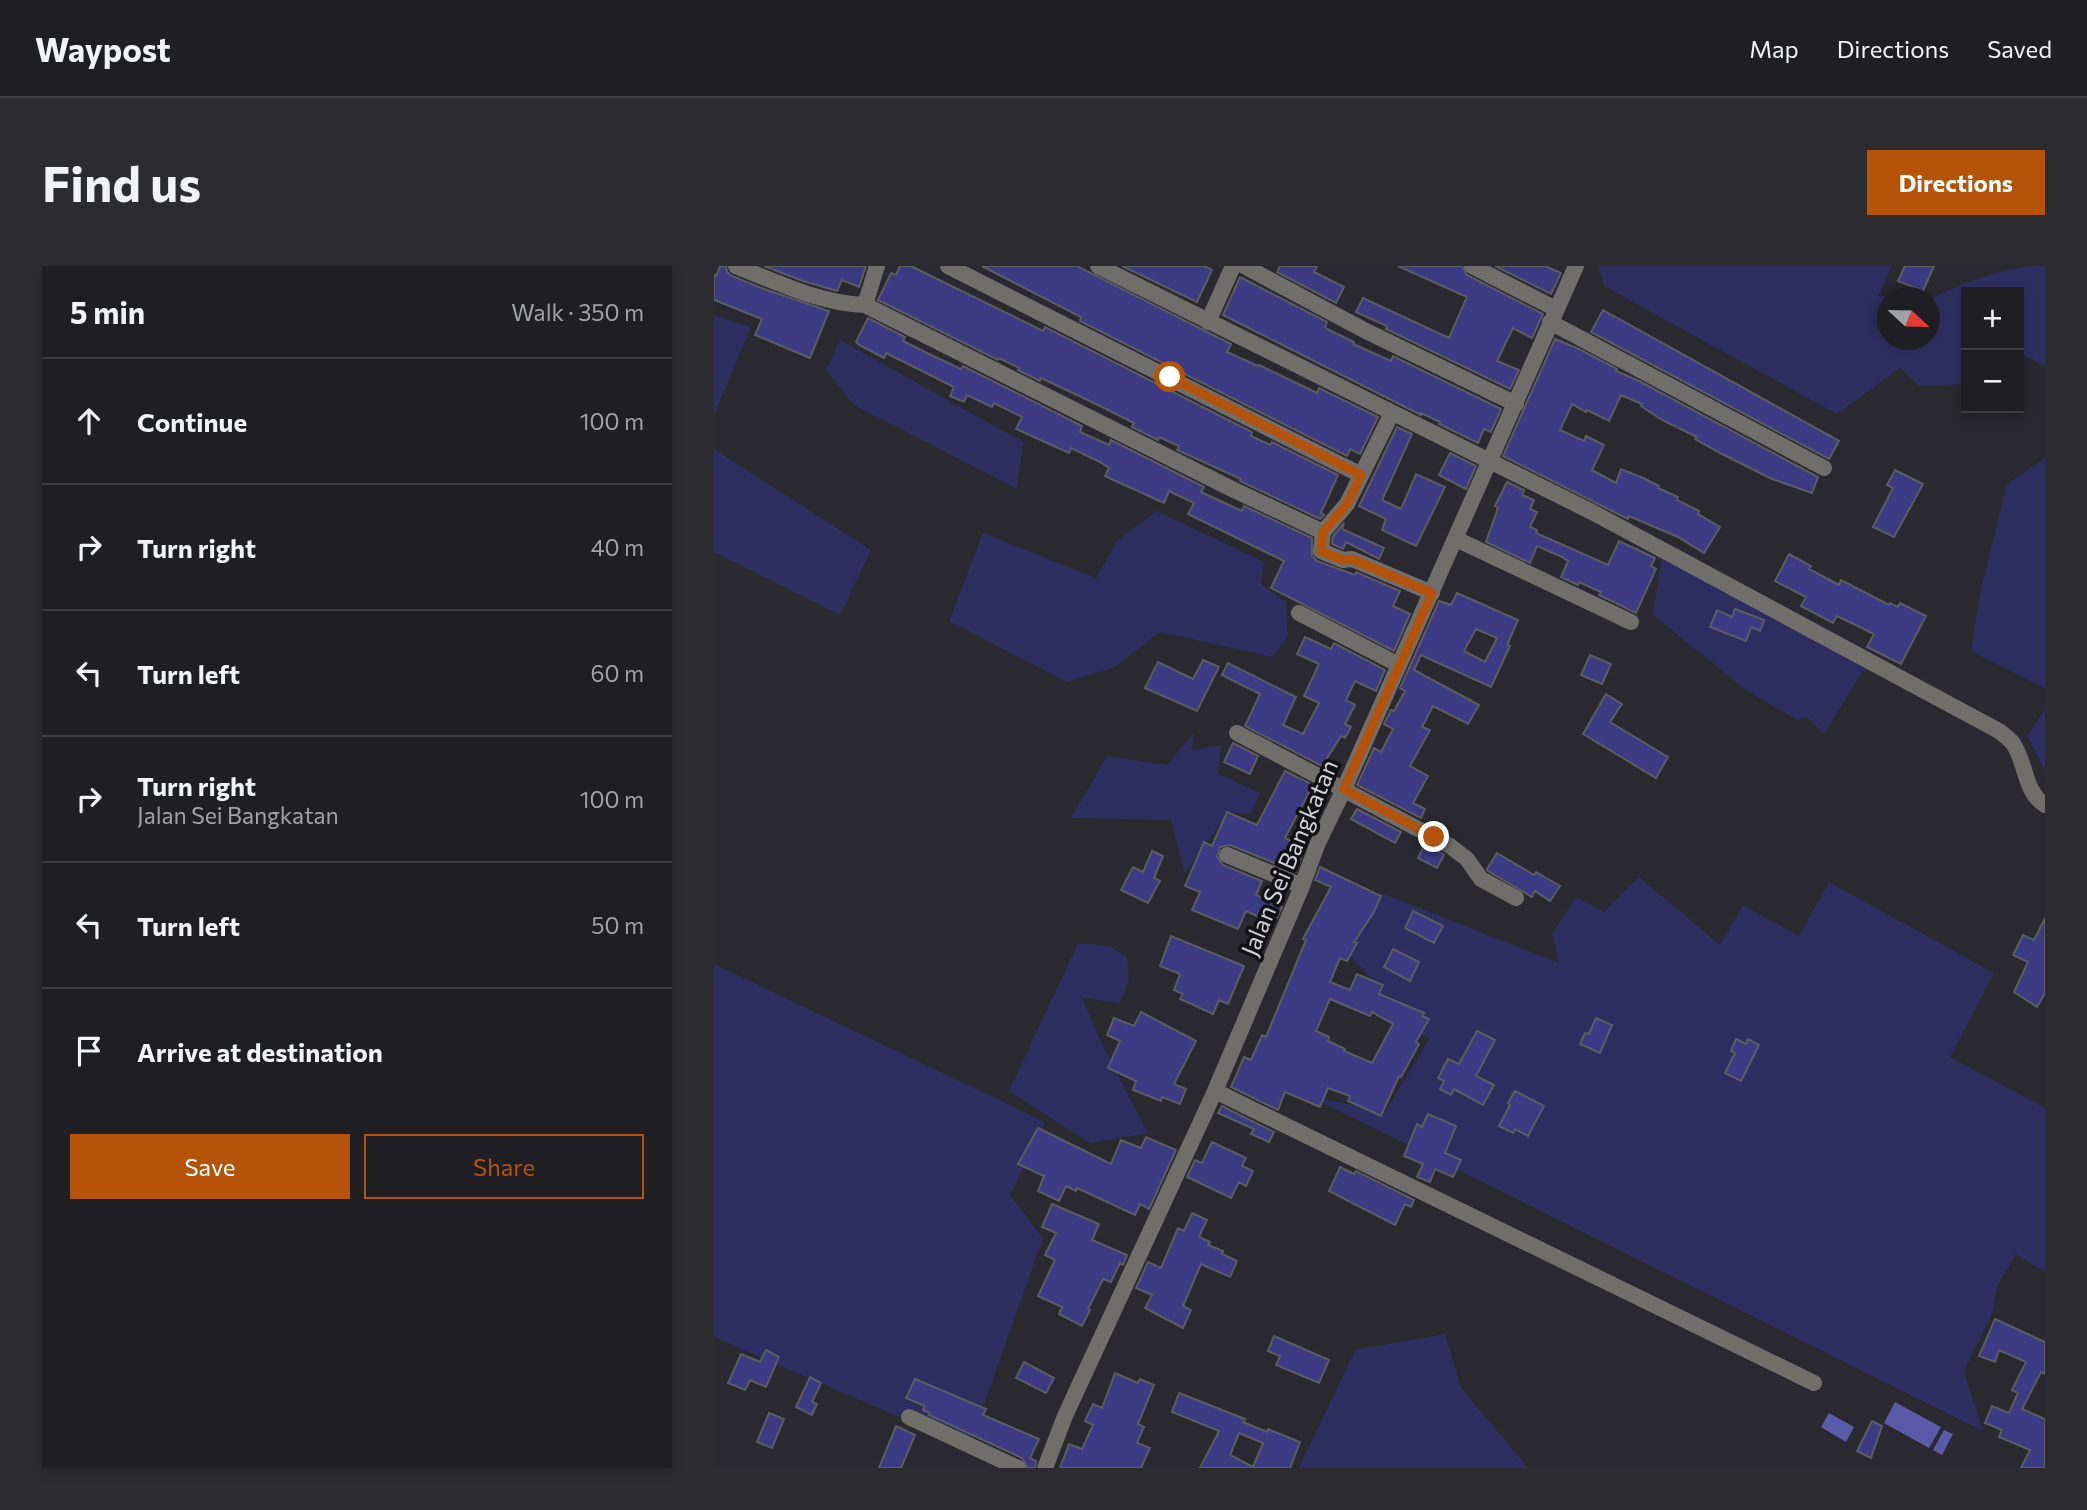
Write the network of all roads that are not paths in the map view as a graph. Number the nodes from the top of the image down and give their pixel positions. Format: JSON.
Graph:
{"nodes":[{"id":1,"x":736,"y":266,"type":"edge"},
{"id":2,"x":877,"y":266,"type":"edge"},
{"id":3,"x":948,"y":266,"type":"edge"},
{"id":4,"x":1098,"y":266,"type":"edge"},
{"id":5,"x":1233,"y":266,"type":"edge"},
{"id":6,"x":1244,"y":266,"type":"edge"},
{"id":7,"x":1472,"y":266,"type":"edge"},
{"id":8,"x":1576,"y":266,"type":"edge"},
{"id":9,"x":865,"y":305,"type":"junction"},
{"id":10,"x":1553,"y":316,"type":"junction"},
{"id":11,"x":1208,"y":322,"type":"junction"},
{"id":12,"x":1516,"y":404,"type":"junction"},
{"id":13,"x":1392,"y":413,"type":"junction"},
{"id":14,"x":1490,"y":461,"type":"junction"},
{"id":15,"x":1824,"y":468,"type":"dead end"},
{"id":16,"x":1361,"y":475,"type":"junction"},
{"id":17,"x":1323,"y":532,"type":"junction"},
{"id":18,"x":1456,"y":539,"type":"junction"},
{"id":19,"x":1432,"y":593,"type":"junction"},
{"id":20,"x":1299,"y":613,"type":"dead end"},
{"id":21,"x":1631,"y":622,"type":"dead end"},
{"id":22,"x":1399,"y":665,"type":"junction"},
{"id":23,"x":1237,"y":733,"type":"dead end"},
{"id":24,"x":1344,"y":789,"type":"junction"},
{"id":25,"x":2045,"y":805,"type":"edge"},
{"id":26,"x":1227,"y":855,"type":"dead end"},
{"id":27,"x":1302,"y":886,"type":"junction"},
{"id":28,"x":1516,"y":898,"type":"dead end"},
{"id":29,"x":1215,"y":1091,"type":"junction"},
{"id":30,"x":1814,"y":1383,"type":"dead end"},
{"id":31,"x":909,"y":1417,"type":"dead end"},
{"id":32,"x":1018,"y":1468,"type":"edge"},
{"id":33,"x":1045,"y":1468,"type":"edge"}],
"edges":[{"from":1,"to":9,"type":"street"},
{"from":2,"to":9,"type":"street"},
{"from":3,"to":16,"type":"street"},
{"from":4,"to":11,"type":"street"},
{"from":5,"to":11,"type":"street"},
{"from":6,"to":12,"type":"street"},
{"from":7,"to":10,"type":"street"},
{"from":8,"to":10,"type":"street","name":"Jalan Sei Bangkatan"},
{"from":9,"to":17,"type":"street"},
{"from":10,"to":12,"type":"street","name":"Jalan Sei Bangkatan"},
{"from":10,"to":15,"type":"street"},
{"from":11,"to":13,"type":"street"},
{"from":12,"to":14,"type":"street","name":"Jalan Sei Bangkatan"},
{"from":13,"to":14,"type":"street"},
{"from":13,"to":16,"type":"street"},
{"from":14,"to":18,"type":"street","name":"Jalan Sei Bangkatan"},
{"from":14,"to":25,"type":"street"},
{"from":16,"to":17,"type":"street"},
{"from":17,"to":19,"type":"street"},
{"from":18,"to":19,"type":"street","name":"Jalan Sei Bangkatan"},
{"from":18,"to":21,"type":"street"},
{"from":19,"to":22,"type":"street","name":"Jalan Sei Bangkatan"},
{"from":20,"to":22,"type":"street"},
{"from":22,"to":24,"type":"street","name":"Jalan Sei Bangkatan"},
{"from":23,"to":24,"type":"street"},
{"from":24,"to":27,"type":"street","name":"Jalan Sei Bangkatan"},
{"from":24,"to":28,"type":"street"},
{"from":26,"to":27,"type":"street"},
{"from":27,"to":29,"type":"street","name":"Jalan Sei Bangkatan"},
{"from":29,"to":30,"type":"street"},
{"from":29,"to":33,"type":"street","name":"Jalan Sei Bangkatan"},
{"from":31,"to":32,"type":"street"}]}
